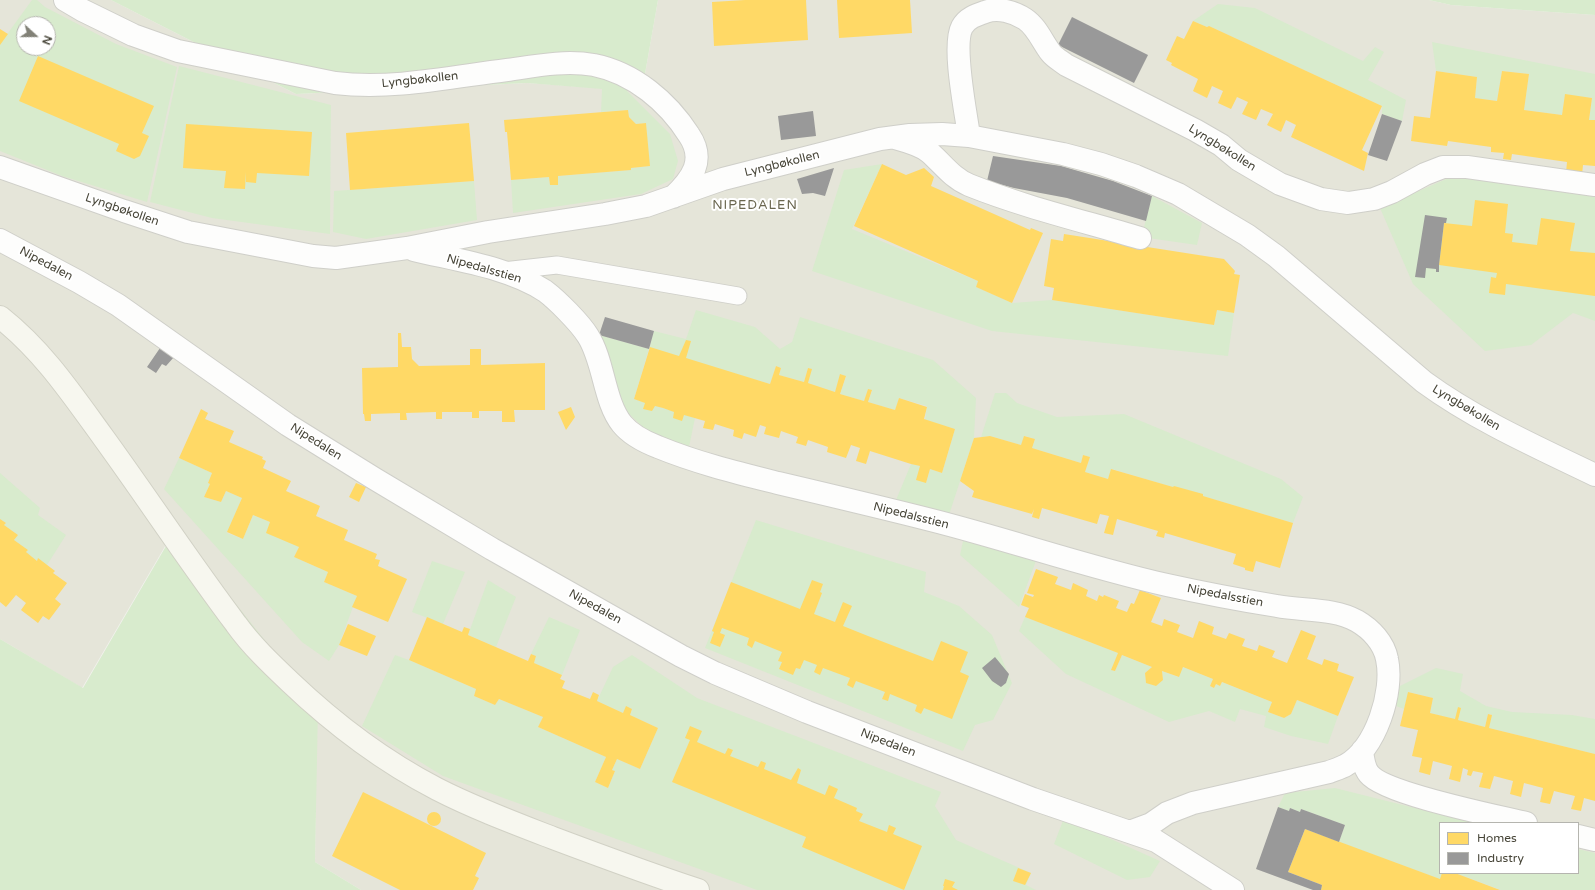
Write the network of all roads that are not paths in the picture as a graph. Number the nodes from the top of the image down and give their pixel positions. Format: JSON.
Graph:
{"nodes":[{"id":1,"x":65,"y":0,"type":"edge"},
{"id":2,"x":969,"y":136,"type":"junction"},
{"id":3,"x":893,"y":138,"type":"junction"},
{"id":4,"x":0,"y":167,"type":"edge"},
{"id":5,"x":1595,"y":185,"type":"edge"},
{"id":6,"x":672,"y":198,"type":"junction"},
{"id":7,"x":1140,"y":238,"type":"dead end"},
{"id":8,"x":0,"y":240,"type":"edge"},
{"id":9,"x":407,"y":248,"type":"junction"},
{"id":10,"x":502,"y":271,"type":"junction"},
{"id":11,"x":738,"y":296,"type":"dead end"},
{"id":12,"x":0,"y":317,"type":"edge"},
{"id":13,"x":1595,"y":475,"type":"edge"},
{"id":14,"x":1362,"y":751,"type":"junction"},
{"id":15,"x":1522,"y":822,"type":"edge"},
{"id":16,"x":1132,"y":831,"type":"junction"},
{"id":17,"x":1579,"y":836,"type":"edge"},
{"id":18,"x":1595,"y":840,"type":"edge"},
{"id":19,"x":698,"y":890,"type":"edge"},
{"id":20,"x":1233,"y":890,"type":"edge"}],
"edges":[{"from":1,"to":6,"type":"street","name":"Lyngbøkollen"},
{"from":2,"to":3,"type":"street","name":"Lyngbøkollen"},
{"from":2,"to":5,"type":"street","name":"Lyngbøkollen"},
{"from":2,"to":13,"type":"street","name":"Lyngbøkollen"},
{"from":3,"to":6,"type":"street","name":"Lyngbøkollen"},
{"from":3,"to":7,"type":"street","name":"Lyngbøkollen"},
{"from":4,"to":9,"type":"street","name":"Lyngbøkollen"},
{"from":6,"to":9,"type":"street","name":"Lyngbøkollen"},
{"from":8,"to":16,"type":"street","name":"Nipedalen"},
{"from":9,"to":10,"type":"street","name":"Nipedalsstien"},
{"from":10,"to":11,"type":"lane"},
{"from":10,"to":14,"type":"street","name":"Nipedalsstien"},
{"from":12,"to":19,"type":"street"},
{"from":14,"to":15,"type":"street"},
{"from":14,"to":16,"type":"street","name":"Nipedalsstien"},
{"from":16,"to":20,"type":"street","name":"Nipedalen"},
{"from":17,"to":18,"type":"street"}]}
